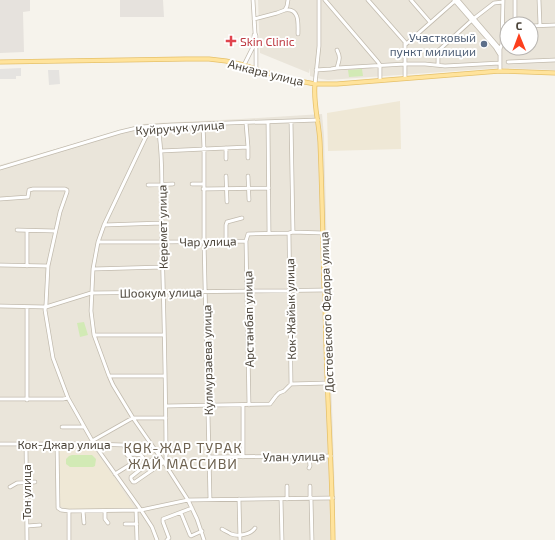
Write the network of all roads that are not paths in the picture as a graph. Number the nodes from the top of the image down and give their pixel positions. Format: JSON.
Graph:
{"nodes":[{"id":1,"x":253,"y":0,"type":"edge"},
{"id":2,"x":288,"y":0,"type":"edge"},
{"id":3,"x":319,"y":0,"type":"edge"},
{"id":4,"x":325,"y":0,"type":"edge"},
{"id":5,"x":368,"y":0,"type":"edge"},
{"id":6,"x":411,"y":0,"type":"edge"},
{"id":7,"x":456,"y":0,"type":"edge"},
{"id":8,"x":515,"y":0,"type":"edge"},
{"id":9,"x":539,"y":0,"type":"edge"},
{"id":10,"x":503,"y":1,"type":"edge"},
{"id":11,"x":285,"y":10,"type":"junction"},
{"id":12,"x":502,"y":16,"type":"edge"},
{"id":13,"x":515,"y":16,"type":"edge"},
{"id":14,"x":254,"y":19,"type":"junction"},
{"id":15,"x":473,"y":19,"type":"junction"},
{"id":16,"x":430,"y":22,"type":"junction"},
{"id":17,"x":555,"y":25,"type":"edge"},
{"id":18,"x":540,"y":26,"type":"joint"},
{"id":19,"x":255,"y":33,"type":"junction"},
{"id":20,"x":298,"y":34,"type":"dead end"},
{"id":21,"x":405,"y":45,"type":"junction"},
{"id":22,"x":499,"y":46,"type":"edge"},
{"id":23,"x":337,"y":50,"type":"dead end"},
{"id":24,"x":499,"y":53,"type":"edge"},
{"id":25,"x":249,"y":55,"type":"junction"},
{"id":26,"x":500,"y":56,"type":"edge"},
{"id":27,"x":256,"y":57,"type":"junction"},
{"id":28,"x":555,"y":60,"type":"edge"},
{"id":29,"x":0,"y":62,"type":"edge"},
{"id":30,"x":508,"y":62,"type":"dead end"},
{"id":31,"x":500,"y":63,"type":"junction"},
{"id":32,"x":405,"y":64,"type":"junction"},
{"id":33,"x":472,"y":64,"type":"junction"},
{"id":34,"x":244,"y":65,"type":"junction"},
{"id":35,"x":380,"y":65,"type":"junction"},
{"id":36,"x":438,"y":65,"type":"junction"},
{"id":37,"x":460,"y":65,"type":"junction"},
{"id":38,"x":337,"y":68,"type":"junction"},
{"id":39,"x":256,"y":70,"type":"junction"},
{"id":40,"x":316,"y":70,"type":"junction"},
{"id":41,"x":500,"y":71,"type":"junction"},
{"id":42,"x":473,"y":72,"type":"junction"},
{"id":43,"x":555,"y":73,"type":"edge"},
{"id":44,"x":460,"y":74,"type":"junction"},
{"id":45,"x":405,"y":78,"type":"junction"},
{"id":46,"x":380,"y":80,"type":"junction"},
{"id":47,"x":315,"y":84,"type":"junction"},
{"id":48,"x":318,"y":120,"type":"junction"},
{"id":49,"x":291,"y":121,"type":"junction"},
{"id":50,"x":268,"y":122,"type":"junction"},
{"id":51,"x":246,"y":123,"type":"junction"},
{"id":52,"x":203,"y":124,"type":"junction"},
{"id":53,"x":151,"y":126,"type":"junction"},
{"id":54,"x":158,"y":126,"type":"junction"},
{"id":55,"x":248,"y":147,"type":"junction"},
{"id":56,"x":226,"y":148,"type":"junction"},
{"id":57,"x":204,"y":149,"type":"junction"},
{"id":58,"x":161,"y":151,"type":"junction"},
{"id":59,"x":248,"y":158,"type":"dead end"},
{"id":60,"x":226,"y":159,"type":"dead end"},
{"id":61,"x":0,"y":168,"type":"edge"},
{"id":62,"x":226,"y":176,"type":"dead end"},
{"id":63,"x":248,"y":176,"type":"dead end"},
{"id":64,"x":173,"y":184,"type":"dead end"},
{"id":65,"x":192,"y":184,"type":"dead end"},
{"id":66,"x":204,"y":184,"type":"junction"},
{"id":67,"x":148,"y":185,"type":"dead end"},
{"id":68,"x":162,"y":185,"type":"junction"},
{"id":69,"x":248,"y":188,"type":"junction"},
{"id":70,"x":270,"y":188,"type":"junction"},
{"id":71,"x":204,"y":189,"type":"junction"},
{"id":72,"x":226,"y":189,"type":"junction"},
{"id":73,"x":0,"y":199,"type":"edge"},
{"id":74,"x":249,"y":200,"type":"dead end"},
{"id":75,"x":227,"y":202,"type":"dead end"},
{"id":76,"x":242,"y":218,"type":"dead end"},
{"id":77,"x":162,"y":223,"type":"junction"},
{"id":78,"x":104,"y":225,"type":"junction"},
{"id":79,"x":17,"y":230,"type":"dead end"},
{"id":80,"x":27,"y":231,"type":"junction"},
{"id":81,"x":55,"y":231,"type":"junction"},
{"id":82,"x":293,"y":232,"type":"junction"},
{"id":83,"x":270,"y":233,"type":"junction"},
{"id":84,"x":289,"y":233,"type":"junction"},
{"id":85,"x":323,"y":233,"type":"junction"},
{"id":86,"x":248,"y":234,"type":"joint"},
{"id":87,"x":204,"y":241,"type":"junction"},
{"id":88,"x":226,"y":241,"type":"junction"},
{"id":89,"x":246,"y":241,"type":"junction"},
{"id":90,"x":98,"y":242,"type":"junction"},
{"id":91,"x":162,"y":242,"type":"junction"},
{"id":92,"x":0,"y":266,"type":"edge"},
{"id":93,"x":27,"y":266,"type":"junction"},
{"id":94,"x":48,"y":266,"type":"junction"},
{"id":95,"x":163,"y":267,"type":"junction"},
{"id":96,"x":93,"y":269,"type":"junction"},
{"id":97,"x":248,"y":290,"type":"junction"},
{"id":98,"x":290,"y":290,"type":"junction"},
{"id":99,"x":325,"y":290,"type":"junction"},
{"id":100,"x":164,"y":291,"type":"junction"},
{"id":101,"x":205,"y":291,"type":"junction"},
{"id":102,"x":91,"y":292,"type":"junction"},
{"id":103,"x":0,"y":306,"type":"edge"},
{"id":104,"x":27,"y":307,"type":"junction"},
{"id":105,"x":46,"y":307,"type":"junction"},
{"id":106,"x":94,"y":335,"type":"junction"},
{"id":107,"x":164,"y":335,"type":"junction"},
{"id":108,"x":109,"y":376,"type":"junction"},
{"id":109,"x":165,"y":376,"type":"junction"},
{"id":110,"x":328,"y":383,"type":"junction"},
{"id":111,"x":291,"y":384,"type":"junction"},
{"id":112,"x":68,"y":398,"type":"junction"},
{"id":113,"x":0,"y":399,"type":"edge"},
{"id":114,"x":27,"y":400,"type":"junction"},
{"id":115,"x":207,"y":405,"type":"junction"},
{"id":116,"x":243,"y":405,"type":"junction"},
{"id":117,"x":249,"y":405,"type":"junction"},
{"id":118,"x":166,"y":406,"type":"junction"},
{"id":119,"x":133,"y":418,"type":"junction"},
{"id":120,"x":166,"y":418,"type":"junction"},
{"id":121,"x":62,"y":427,"type":"dead end"},
{"id":122,"x":84,"y":427,"type":"junction"},
{"id":123,"x":93,"y":442,"type":"junction"},
{"id":124,"x":0,"y":444,"type":"edge"},
{"id":125,"x":26,"y":444,"type":"junction"},
{"id":126,"x":57,"y":444,"type":"junction"},
{"id":127,"x":124,"y":445,"type":"junction"},
{"id":128,"x":152,"y":446,"type":"junction"},
{"id":129,"x":127,"y":455,"type":"junction"},
{"id":130,"x":159,"y":455,"type":"junction"},
{"id":131,"x":309,"y":456,"type":"junction"},
{"id":132,"x":331,"y":456,"type":"junction"},
{"id":133,"x":209,"y":457,"type":"junction"},
{"id":134,"x":243,"y":457,"type":"junction"},
{"id":135,"x":136,"y":461,"type":"junction"},
{"id":136,"x":147,"y":463,"type":"junction"},
{"id":137,"x":164,"y":463,"type":"junction"},
{"id":138,"x":309,"y":468,"type":"dead end"},
{"id":139,"x":142,"y":469,"type":"junction"},
{"id":140,"x":115,"y":474,"type":"junction"},
{"id":141,"x":26,"y":482,"type":"junction"},
{"id":142,"x":35,"y":482,"type":"dead end"},
{"id":143,"x":287,"y":486,"type":"dead end"},
{"id":144,"x":310,"y":486,"type":"dead end"},
{"id":145,"x":10,"y":488,"type":"dead end"},
{"id":146,"x":287,"y":498,"type":"junction"},
{"id":147,"x":310,"y":498,"type":"junction"},
{"id":148,"x":333,"y":498,"type":"junction"},
{"id":149,"x":239,"y":499,"type":"junction"},
{"id":150,"x":281,"y":499,"type":"junction"},
{"id":151,"x":188,"y":500,"type":"junction"},
{"id":152,"x":210,"y":500,"type":"junction"},
{"id":153,"x":192,"y":508,"type":"junction"},
{"id":154,"x":136,"y":510,"type":"junction"},
{"id":155,"x":141,"y":510,"type":"junction"},
{"id":156,"x":69,"y":511,"type":"junction"},
{"id":157,"x":84,"y":511,"type":"junction"},
{"id":158,"x":105,"y":511,"type":"junction"},
{"id":159,"x":181,"y":513,"type":"junction"},
{"id":160,"x":84,"y":522,"type":"dead end"},
{"id":161,"x":108,"y":523,"type":"dead end"},
{"id":162,"x":125,"y":524,"type":"dead end"},
{"id":163,"x":137,"y":524,"type":"junction"},
{"id":164,"x":40,"y":525,"type":"dead end"},
{"id":165,"x":27,"y":526,"type":"junction"},
{"id":166,"x":255,"y":528,"type":"dead end"},
{"id":167,"x":222,"y":529,"type":"dead end"},
{"id":168,"x":202,"y":532,"type":"junction"},
{"id":169,"x":240,"y":534,"type":"junction"},
{"id":170,"x":27,"y":540,"type":"edge"},
{"id":171,"x":69,"y":540,"type":"edge"},
{"id":172,"x":137,"y":540,"type":"edge"},
{"id":173,"x":158,"y":540,"type":"edge"},
{"id":174,"x":167,"y":540,"type":"edge"},
{"id":175,"x":204,"y":540,"type":"edge"},
{"id":176,"x":240,"y":540,"type":"edge"},
{"id":177,"x":282,"y":540,"type":"edge"},
{"id":178,"x":312,"y":540,"type":"edge"},
{"id":179,"x":333,"y":540,"type":"edge"}],
"edges":[{"from":1,"to":14,"type":"street"},
{"from":2,"to":11,"type":"street"},
{"from":3,"to":40,"type":"street"},
{"from":4,"to":35,"type":"street"},
{"from":5,"to":21,"type":"street"},
{"from":6,"to":16,"type":"street"},
{"from":7,"to":15,"type":"street"},
{"from":7,"to":16,"type":"street"},
{"from":8,"to":13,"type":"street"},
{"from":9,"to":18,"type":"street"},
{"from":10,"to":12,"type":"street"},
{"from":10,"to":15,"type":"street"},
{"from":11,"to":14,"type":"street"},
{"from":11,"to":20,"type":"street"},
{"from":14,"to":19,"type":"street"},
{"from":15,"to":22,"type":"street"},
{"from":15,"to":24,"type":"street"},
{"from":15,"to":36,"type":"street"},
{"from":16,"to":21,"type":"street"},
{"from":17,"to":18,"type":"street"},
{"from":19,"to":25,"type":"street"},
{"from":19,"to":27,"type":"street"},
{"from":21,"to":32,"type":"street"},
{"from":23,"to":38,"type":"street"},
{"from":25,"to":27,"type":"street"},
{"from":25,"to":34,"type":"street"},
{"from":26,"to":31,"type":"street"},
{"from":27,"to":39,"type":"street"},
{"from":28,"to":30,"type":"street"},
{"from":29,"to":34,"type":"main road","name":"Анкара улица"},
{"from":31,"to":33,"type":"street"},
{"from":31,"to":41,"type":"street"},
{"from":32,"to":35,"type":"street"},
{"from":32,"to":36,"type":"street"},
{"from":32,"to":45,"type":"street"},
{"from":33,"to":37,"type":"street"},
{"from":33,"to":42,"type":"street"},
{"from":34,"to":39,"type":"main road","name":"Анкара улица"},
{"from":35,"to":38,"type":"street"},
{"from":35,"to":46,"type":"street"},
{"from":36,"to":37,"type":"street"},
{"from":37,"to":44,"type":"street"},
{"from":38,"to":40,"type":"street"},
{"from":39,"to":47,"type":"main road","name":"Анкара улица"},
{"from":40,"to":47,"type":"street"},
{"from":41,"to":42,"type":"main road","name":"Анкара улица"},
{"from":41,"to":43,"type":"main road","name":"Анкара улица"},
{"from":42,"to":44,"type":"main road","name":"Анкара улица"},
{"from":44,"to":45,"type":"main road","name":"Анкара улица"},
{"from":45,"to":46,"type":"main road","name":"Анкара улица"},
{"from":46,"to":47,"type":"main road","name":"Анкара улица"},
{"from":47,"to":48,"type":"main road","name":"Достоевского Федора улица"},
{"from":48,"to":49,"type":"street","name":"Куйручук улица"},
{"from":48,"to":85,"type":"main road","name":"Достоевского Федора улица"},
{"from":49,"to":50,"type":"street","name":"Куйручук улица"},
{"from":49,"to":82,"type":"street"},
{"from":50,"to":51,"type":"street","name":"Куйручук улица"},
{"from":50,"to":70,"type":"street"},
{"from":51,"to":52,"type":"street","name":"Куйручук улица"},
{"from":51,"to":55,"type":"street"},
{"from":52,"to":54,"type":"street","name":"Куйручук улица"},
{"from":52,"to":57,"type":"street","name":"Кулмурзаева улица"},
{"from":53,"to":54,"type":"street","name":"Куйручук улица"},
{"from":53,"to":61,"type":"street","name":"Куйручук улица"},
{"from":53,"to":78,"type":"street"},
{"from":54,"to":58,"type":"street","name":"Керемет улица"},
{"from":55,"to":56,"type":"street"},
{"from":55,"to":59,"type":"street"},
{"from":56,"to":57,"type":"street"},
{"from":56,"to":60,"type":"street"},
{"from":57,"to":58,"type":"street"},
{"from":57,"to":66,"type":"street","name":"Кулмурзаева улица"},
{"from":58,"to":68,"type":"street","name":"Керемет улица"},
{"from":62,"to":72,"type":"street"},
{"from":63,"to":69,"type":"street"},
{"from":64,"to":68,"type":"street"},
{"from":65,"to":66,"type":"street"},
{"from":66,"to":71,"type":"street","name":"Кулмурзаева улица"},
{"from":67,"to":68,"type":"street"},
{"from":68,"to":77,"type":"street","name":"Керемет улица"},
{"from":69,"to":70,"type":"street"},
{"from":69,"to":72,"type":"street"},
{"from":69,"to":74,"type":"street"},
{"from":70,"to":83,"type":"street"},
{"from":71,"to":72,"type":"street"},
{"from":71,"to":87,"type":"street","name":"Кулмурзаева улица"},
{"from":72,"to":75,"type":"street"},
{"from":73,"to":81,"type":"street"},
{"from":76,"to":88,"type":"street"},
{"from":77,"to":78,"type":"street"},
{"from":77,"to":91,"type":"street","name":"Керемет улица"},
{"from":78,"to":90,"type":"street"},
{"from":79,"to":80,"type":"street"},
{"from":80,"to":81,"type":"street"},
{"from":80,"to":93,"type":"street"},
{"from":81,"to":94,"type":"street"},
{"from":82,"to":84,"type":"street","name":"Чар улица"},
{"from":82,"to":85,"type":"street","name":"Чар улица"},
{"from":83,"to":84,"type":"street","name":"Чар улица"},
{"from":83,"to":86,"type":"street","name":"Чар улица"},
{"from":84,"to":98,"type":"street","name":"Кок-Жайык улица"},
{"from":85,"to":99,"type":"main road","name":"Достоевского Федора улица"},
{"from":86,"to":89,"type":"street","name":"Арстанбап улица"},
{"from":87,"to":88,"type":"street","name":"Чар улица"},
{"from":87,"to":91,"type":"street","name":"Чар улица"},
{"from":87,"to":101,"type":"street","name":"Кулмурзаева улица"},
{"from":88,"to":89,"type":"street","name":"Чар улица"},
{"from":89,"to":97,"type":"street","name":"Арстанбап улица"},
{"from":90,"to":91,"type":"street","name":"Чар улица"},
{"from":90,"to":96,"type":"street"},
{"from":91,"to":95,"type":"street","name":"Керемет улица"},
{"from":92,"to":93,"type":"street"},
{"from":93,"to":94,"type":"street"},
{"from":94,"to":105,"type":"street"},
{"from":95,"to":96,"type":"street"},
{"from":95,"to":100,"type":"street","name":"Керемет улица"},
{"from":96,"to":102,"type":"street"},
{"from":97,"to":98,"type":"street","name":"Шоокум улица"},
{"from":97,"to":101,"type":"street","name":"Шоокум улица"},
{"from":97,"to":117,"type":"street","name":"Арстанбап улица"},
{"from":98,"to":99,"type":"street","name":"Шоокум улица"},
{"from":98,"to":111,"type":"street","name":"Кок-Жайык улица"},
{"from":99,"to":110,"type":"main road","name":"Достоевского Федора улица"},
{"from":100,"to":101,"type":"street","name":"Шоокум улица"},
{"from":100,"to":102,"type":"street","name":"Шоокум улица"},
{"from":100,"to":107,"type":"street","name":"Керемет улица"},
{"from":101,"to":115,"type":"street","name":"Кулмурзаева улица"},
{"from":102,"to":105,"type":"street","name":"Шоокум улица"},
{"from":102,"to":106,"type":"street"},
{"from":103,"to":104,"type":"street","name":"Шоокум улица"},
{"from":104,"to":105,"type":"street","name":"Шоокум улица"},
{"from":104,"to":114,"type":"street"},
{"from":105,"to":112,"type":"street"},
{"from":106,"to":107,"type":"street"},
{"from":106,"to":108,"type":"street"},
{"from":107,"to":109,"type":"street","name":"Керемет улица"},
{"from":108,"to":109,"type":"street"},
{"from":108,"to":119,"type":"street"},
{"from":109,"to":118,"type":"street","name":"Керемет улица"},
{"from":110,"to":111,"type":"street"},
{"from":110,"to":132,"type":"main road","name":"Достоевского Федора улица"},
{"from":111,"to":117,"type":"street"},
{"from":112,"to":114,"type":"street"},
{"from":112,"to":122,"type":"street"},
{"from":113,"to":114,"type":"street"},
{"from":115,"to":116,"type":"street"},
{"from":115,"to":118,"type":"street"},
{"from":115,"to":133,"type":"street","name":"Кулмурзаева улица"},
{"from":116,"to":117,"type":"street"},
{"from":116,"to":134,"type":"street"},
{"from":118,"to":120,"type":"street","name":"Керемет улица"},
{"from":119,"to":120,"type":"street"},
{"from":119,"to":123,"type":"street"},
{"from":119,"to":128,"type":"street"},
{"from":120,"to":137,"type":"street","name":"Керемет улица"},
{"from":121,"to":122,"type":"street"},
{"from":122,"to":123,"type":"street"},
{"from":123,"to":126,"type":"street","name":"Кок-Джар улица"},
{"from":123,"to":127,"type":"street","name":"Кок-Джар улица"},
{"from":123,"to":140,"type":"street"},
{"from":124,"to":125,"type":"street","name":"Кок-Джар улица"},
{"from":125,"to":126,"type":"street","name":"Кок-Джар улица"},
{"from":125,"to":141,"type":"street","name":"Тон улица"},
{"from":126,"to":156,"type":"street"},
{"from":127,"to":128,"type":"street","name":"Кок-Джар улица"},
{"from":127,"to":129,"type":"street"},
{"from":128,"to":130,"type":"street"},
{"from":129,"to":135,"type":"street"},
{"from":129,"to":136,"type":"street"},
{"from":130,"to":136,"type":"street"},
{"from":130,"to":137,"type":"street"},
{"from":131,"to":132,"type":"street","name":"Улан улица"},
{"from":131,"to":134,"type":"street","name":"Улан улица"},
{"from":131,"to":138,"type":"street"},
{"from":132,"to":148,"type":"main road","name":"Достоевского Федора улица"},
{"from":133,"to":134,"type":"street","name":"Улан улица"},
{"from":133,"to":152,"type":"street","name":"Кулмурзаева улица"},
{"from":135,"to":139,"type":"street"},
{"from":135,"to":140,"type":"street"},
{"from":136,"to":139,"type":"street"},
{"from":137,"to":139,"type":"street"},
{"from":137,"to":151,"type":"street"},
{"from":140,"to":155,"type":"street"},
{"from":141,"to":142,"type":"street"},
{"from":141,"to":145,"type":"street"},
{"from":141,"to":165,"type":"street","name":"Тон улица"},
{"from":143,"to":146,"type":"street"},
{"from":144,"to":147,"type":"street"},
{"from":146,"to":147,"type":"street"},
{"from":146,"to":150,"type":"street"},
{"from":147,"to":148,"type":"street"},
{"from":147,"to":178,"type":"street"},
{"from":148,"to":179,"type":"main road","name":"Достоевского Федора улица"},
{"from":149,"to":150,"type":"street"},
{"from":149,"to":152,"type":"street"},
{"from":149,"to":169,"type":"street"},
{"from":150,"to":177,"type":"street"},
{"from":151,"to":152,"type":"street"},
{"from":151,"to":153,"type":"street"},
{"from":151,"to":155,"type":"street"},
{"from":153,"to":159,"type":"street"},
{"from":153,"to":168,"type":"street"},
{"from":154,"to":155,"type":"street"},
{"from":154,"to":158,"type":"street"},
{"from":154,"to":163,"type":"street"},
{"from":155,"to":173,"type":"street"},
{"from":156,"to":157,"type":"street"},
{"from":156,"to":171,"type":"street"},
{"from":157,"to":158,"type":"street"},
{"from":157,"to":160,"type":"street"},
{"from":158,"to":161,"type":"street"},
{"from":159,"to":168,"type":"street"},
{"from":159,"to":174,"type":"street"},
{"from":162,"to":163,"type":"street"},
{"from":163,"to":172,"type":"street"},
{"from":164,"to":165,"type":"street"},
{"from":165,"to":170,"type":"street","name":"Тон улица"},
{"from":166,"to":169,"type":"street"},
{"from":167,"to":169,"type":"street"},
{"from":168,"to":175,"type":"street"},
{"from":169,"to":176,"type":"street"}]}
